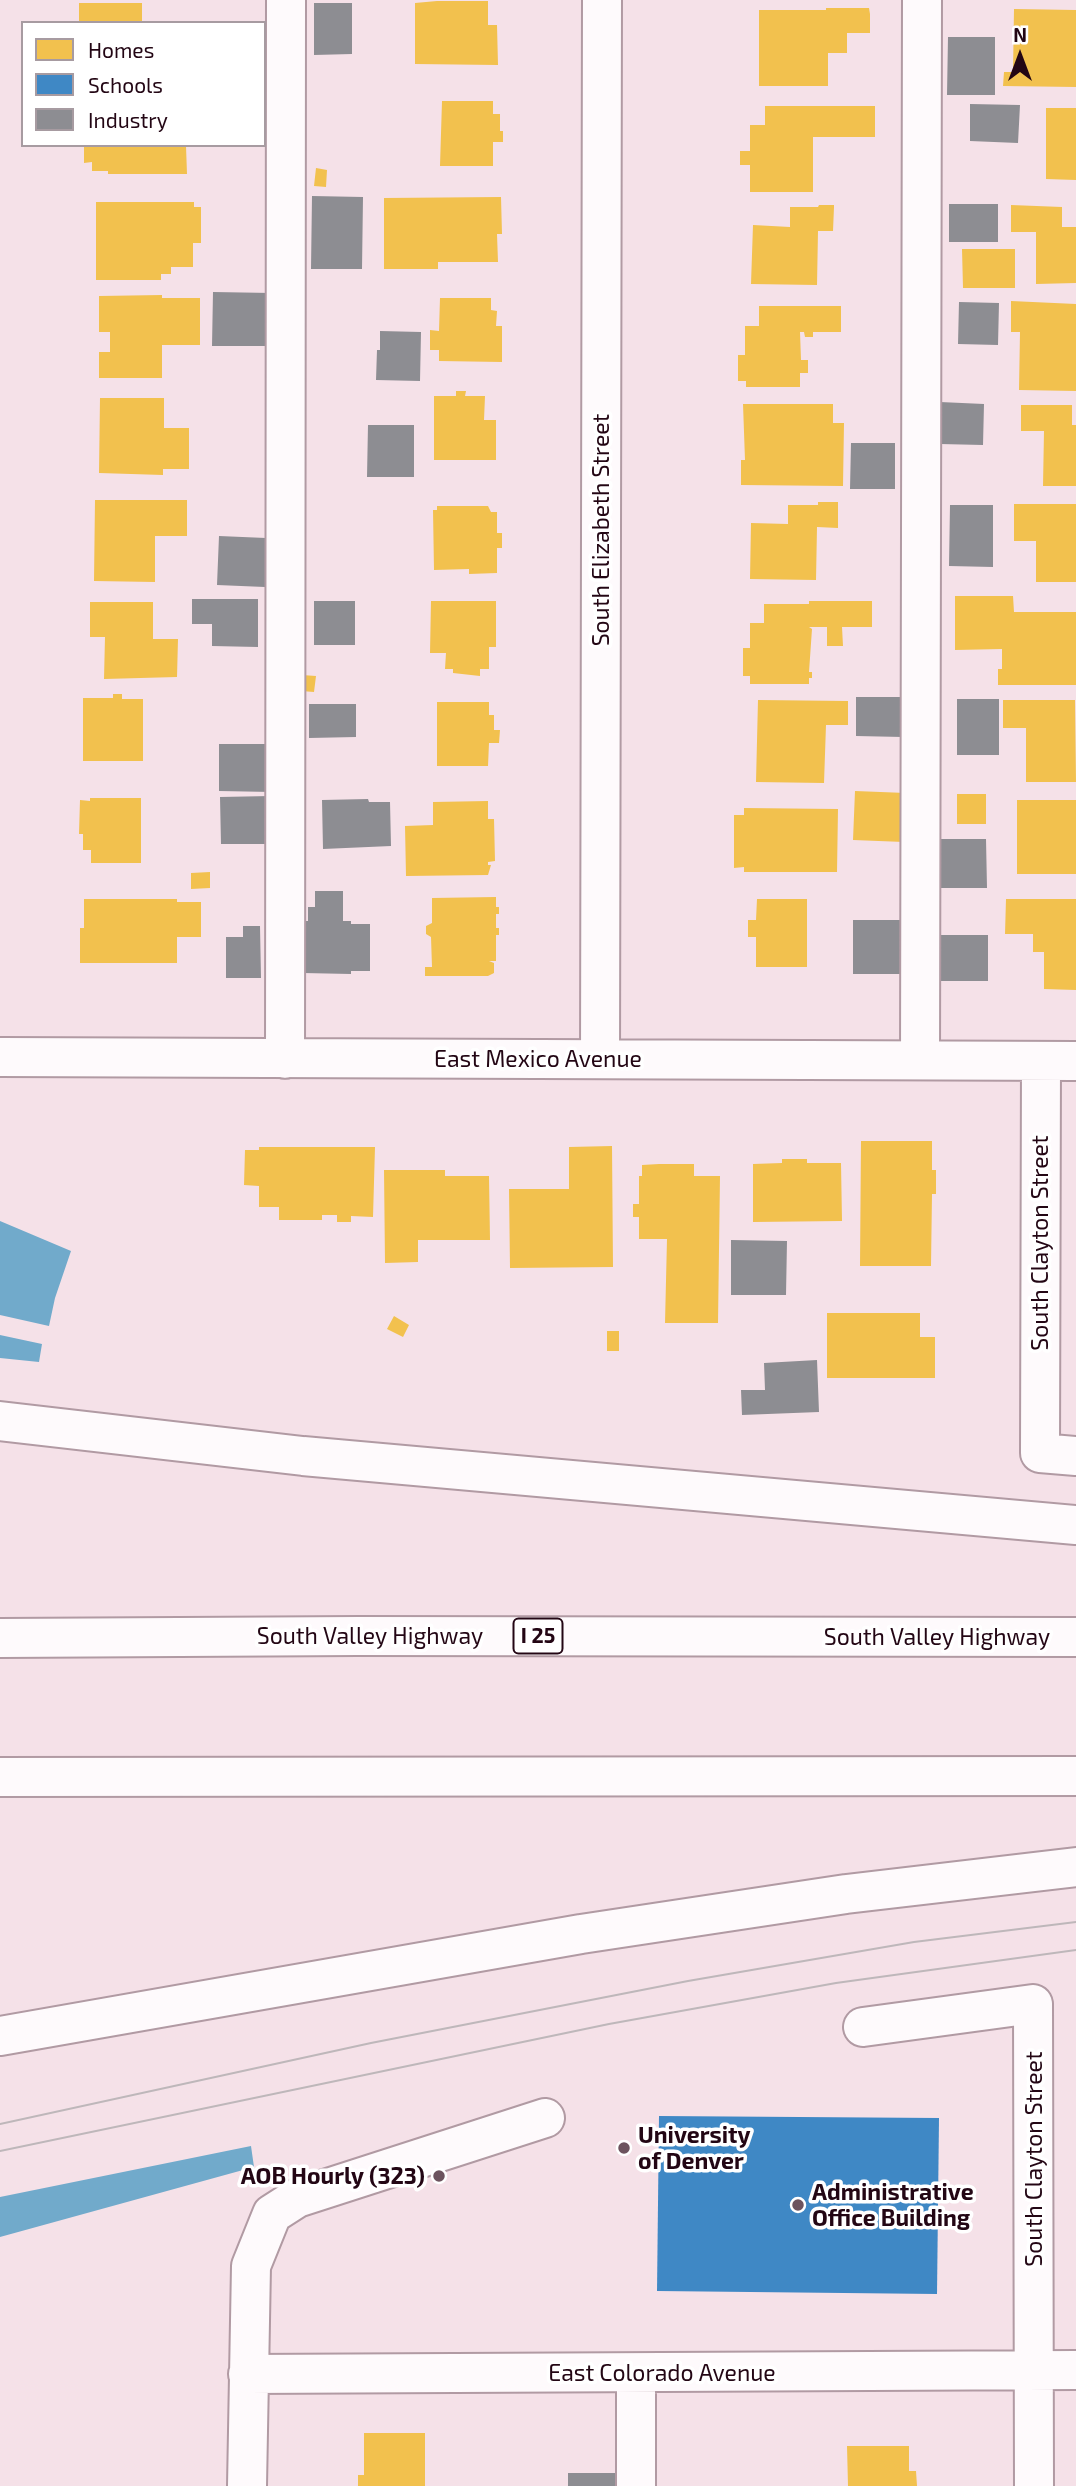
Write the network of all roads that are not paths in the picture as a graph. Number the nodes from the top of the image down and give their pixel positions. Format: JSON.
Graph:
{"nodes":[{"id":1,"x":286,"y":0,"type":"edge"},
{"id":2,"x":602,"y":0,"type":"edge"},
{"id":3,"x":922,"y":0,"type":"edge"},
{"id":4,"x":0,"y":1057,"type":"edge"},
{"id":5,"x":285,"y":1059,"type":"junction"},
{"id":6,"x":600,"y":1059,"type":"junction"},
{"id":7,"x":920,"y":1060,"type":"junction"},
{"id":8,"x":1059,"y":1061,"type":"edge"},
{"id":9,"x":0,"y":1421,"type":"edge"},
{"id":10,"x":1076,"y":1456,"type":"edge"},
{"id":11,"x":1076,"y":1525,"type":"edge"},
{"id":12,"x":1076,"y":1637,"type":"edge"},
{"id":13,"x":0,"y":1638,"type":"edge"},
{"id":14,"x":1076,"y":1776,"type":"edge"},
{"id":15,"x":0,"y":1777,"type":"edge"},
{"id":16,"x":1076,"y":1867,"type":"edge"},
{"id":17,"x":863,"y":2027,"type":"dead end"},
{"id":18,"x":0,"y":2036,"type":"edge"},
{"id":19,"x":545,"y":2118,"type":"dead end"},
{"id":20,"x":1034,"y":2370,"type":"junction"},
{"id":21,"x":1076,"y":2370,"type":"edge"},
{"id":22,"x":636,"y":2373,"type":"junction"},
{"id":23,"x":248,"y":2374,"type":"junction"},
{"id":24,"x":247,"y":2486,"type":"edge"},
{"id":25,"x":636,"y":2486,"type":"edge"},
{"id":26,"x":1034,"y":2486,"type":"edge"}],
"edges":[{"from":1,"to":5,"type":"main road"},
{"from":2,"to":6,"type":"main road","name":"South Elizabeth Street"},
{"from":3,"to":7,"type":"main road"},
{"from":4,"to":5,"type":"main road","name":"East Mexico Avenue"},
{"from":5,"to":6,"type":"main road","name":"East Mexico Avenue"},
{"from":6,"to":7,"type":"main road","name":"East Mexico Avenue"},
{"from":7,"to":8,"type":"main road","name":"East Mexico Avenue"},
{"from":8,"to":10,"type":"main road","name":"South Clayton Street"},
{"from":9,"to":11,"type":"main road"},
{"from":12,"to":13,"type":"main road","name":"South Valley Highway","number":"I 25"},
{"from":14,"to":15,"type":"main road"},
{"from":16,"to":18,"type":"main road"},
{"from":17,"to":20,"type":"main road","name":"South Clayton Street"},
{"from":19,"to":23,"type":"main road"},
{"from":20,"to":21,"type":"main road","name":"East Colorado Avenue"},
{"from":20,"to":22,"type":"main road","name":"East Colorado Avenue"},
{"from":20,"to":26,"type":"main road","name":"South Clayton Street"},
{"from":22,"to":23,"type":"main road","name":"East Colorado Avenue"},
{"from":22,"to":25,"type":"main road"},
{"from":23,"to":24,"type":"main road"}]}
